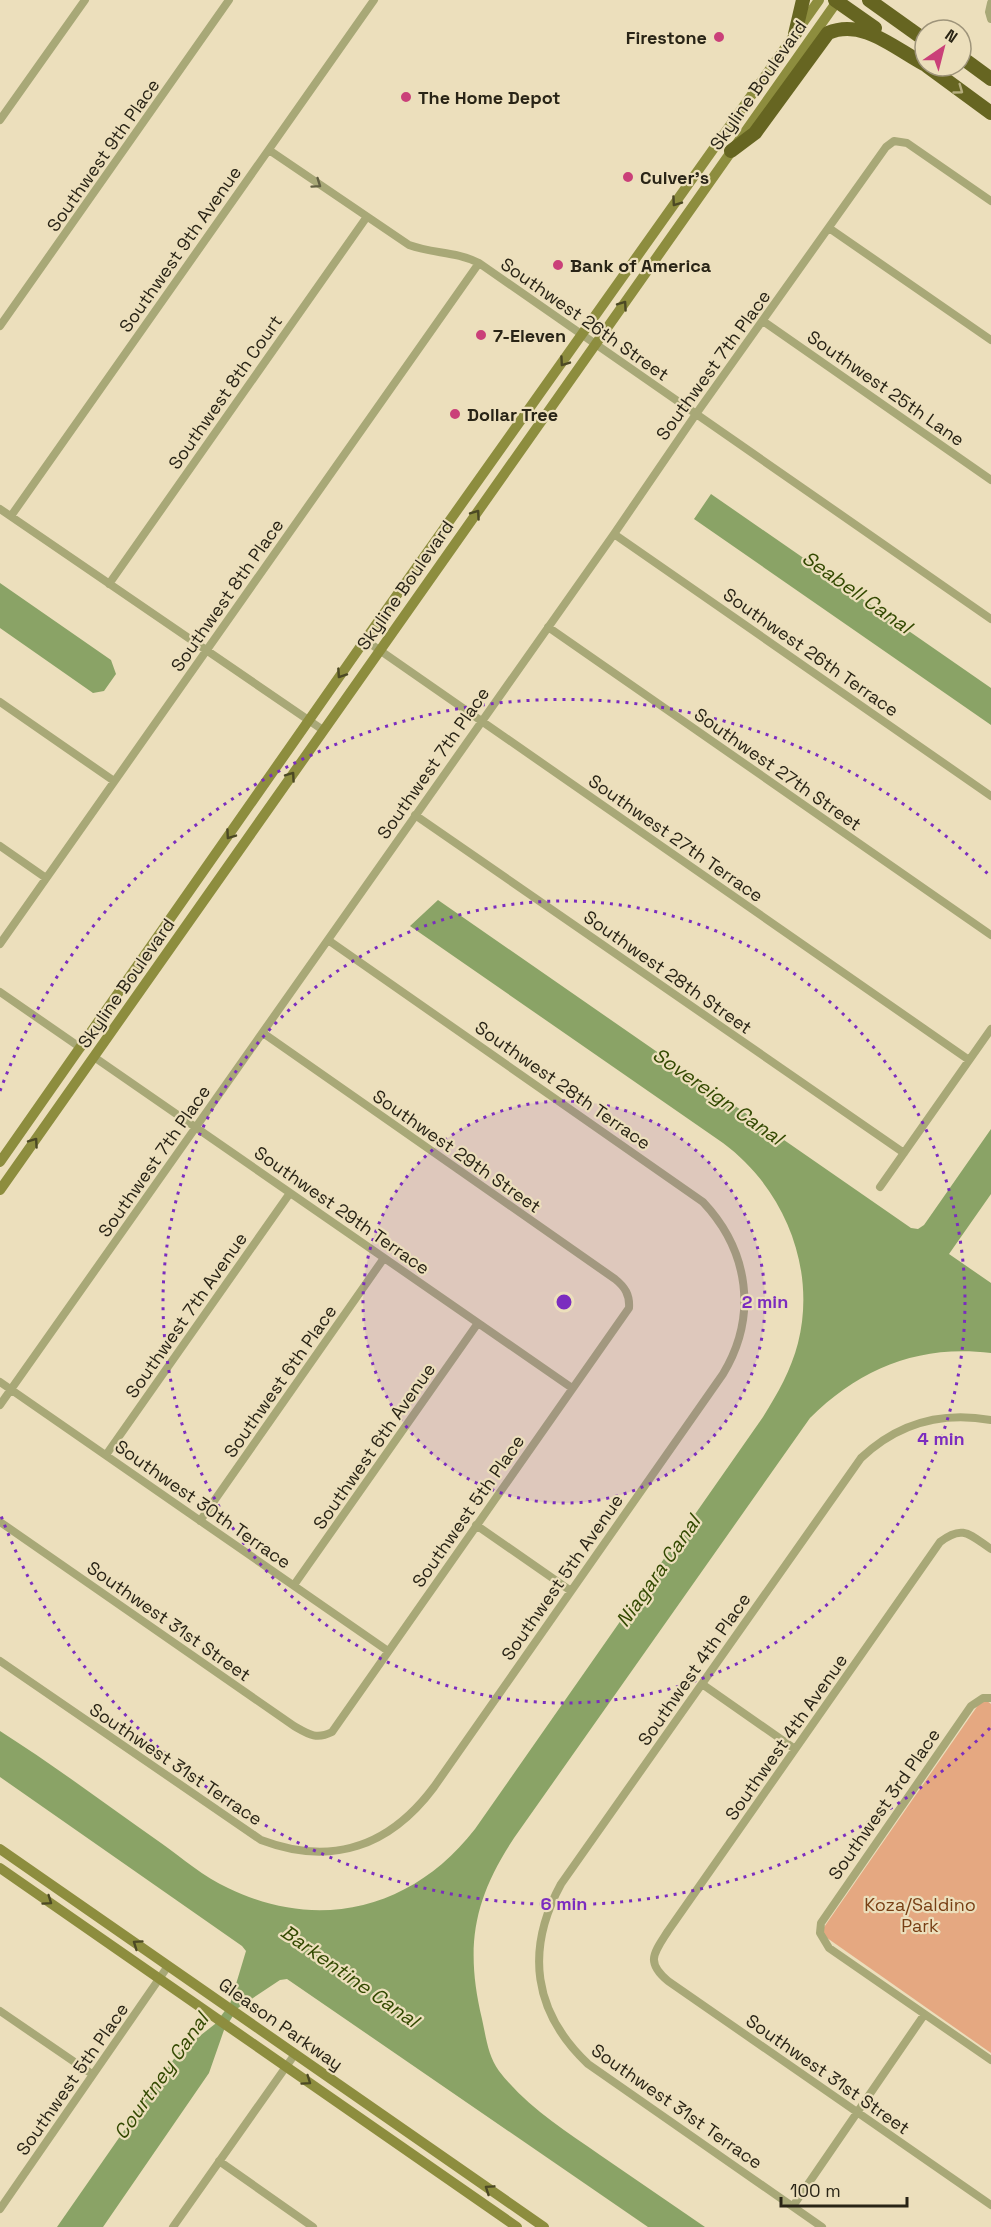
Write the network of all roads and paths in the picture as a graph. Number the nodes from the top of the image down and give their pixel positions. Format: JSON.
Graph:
{"nodes":[{"id":1,"x":85,"y":0,"type":"edge"},
{"id":2,"x":229,"y":0,"type":"edge"},
{"id":3,"x":375,"y":0,"type":"edge"},
{"id":4,"x":802,"y":0,"type":"edge"},
{"id":5,"x":819,"y":0,"type":"edge"},
{"id":6,"x":837,"y":0,"type":"edge"},
{"id":7,"x":869,"y":0,"type":"edge"},
{"id":8,"x":883,"y":0,"type":"edge"},
{"id":9,"x":991,"y":3,"type":"edge"},
{"id":10,"x":990,"y":18,"type":"edge"},
{"id":11,"x":913,"y":22,"type":"edge"},
{"id":12,"x":913,"y":31,"type":"edge"},
{"id":13,"x":795,"y":34,"type":"junction"},
{"id":14,"x":913,"y":56,"type":"edge"},
{"id":15,"x":913,"y":58,"type":"edge"},
{"id":16,"x":973,"y":66,"type":"edge"},
{"id":17,"x":973,"y":73,"type":"edge"},
{"id":18,"x":943,"y":78,"type":"edge"},
{"id":19,"x":991,"y":79,"type":"edge"},
{"id":20,"x":991,"y":86,"type":"edge"},
{"id":21,"x":991,"y":113,"type":"edge"},
{"id":22,"x":0,"y":120,"type":"edge"},
{"id":23,"x":269,"y":150,"type":"junction"},
{"id":24,"x":731,"y":151,"type":"junction"},
{"id":25,"x":991,"y":201,"type":"edge"},
{"id":26,"x":366,"y":218,"type":"junction"},
{"id":27,"x":829,"y":228,"type":"junction"},
{"id":28,"x":479,"y":263,"type":"junction"},
{"id":29,"x":763,"y":321,"type":"junction"},
{"id":30,"x":0,"y":326,"type":"edge"},
{"id":31,"x":582,"y":335,"type":"junction"},
{"id":32,"x":991,"y":340,"type":"edge"},
{"id":33,"x":595,"y":344,"type":"junction"},
{"id":34,"x":696,"y":414,"type":"junction"},
{"id":35,"x":991,"y":480,"type":"edge"},
{"id":36,"x":0,"y":509,"type":"edge"},
{"id":37,"x":10,"y":516,"type":"junction"},
{"id":38,"x":614,"y":534,"type":"junction"},
{"id":39,"x":109,"y":584,"type":"junction"},
{"id":40,"x":991,"y":619,"type":"edge"},
{"id":41,"x":548,"y":627,"type":"junction"},
{"id":42,"x":365,"y":640,"type":"junction"},
{"id":43,"x":205,"y":650,"type":"junction"},
{"id":44,"x":380,"y":650,"type":"junction"},
{"id":45,"x":0,"y":702,"type":"edge"},
{"id":46,"x":311,"y":720,"type":"junction"},
{"id":47,"x":481,"y":721,"type":"junction"},
{"id":48,"x":323,"y":730,"type":"junction"},
{"id":49,"x":114,"y":781,"type":"junction"},
{"id":50,"x":991,"y":796,"type":"edge"},
{"id":51,"x":415,"y":815,"type":"junction"},
{"id":52,"x":0,"y":846,"type":"edge"},
{"id":53,"x":46,"y":878,"type":"junction"},
{"id":54,"x":991,"y":935,"type":"edge"},
{"id":55,"x":328,"y":940,"type":"junction"},
{"id":56,"x":0,"y":944,"type":"edge"},
{"id":57,"x":0,"y":992,"type":"edge"},
{"id":58,"x":991,"y":1029,"type":"edge"},
{"id":59,"x":263,"y":1034,"type":"junction"},
{"id":60,"x":81,"y":1048,"type":"junction"},
{"id":61,"x":94,"y":1057,"type":"junction"},
{"id":62,"x":969,"y":1060,"type":"junction"},
{"id":63,"x":196,"y":1127,"type":"junction"},
{"id":64,"x":904,"y":1153,"type":"junction"},
{"id":65,"x":0,"y":1162,"type":"edge"},
{"id":66,"x":880,"y":1187,"type":"dead end"},
{"id":67,"x":0,"y":1190,"type":"edge"},
{"id":68,"x":290,"y":1193,"type":"junction"},
{"id":69,"x":384,"y":1258,"type":"junction"},
{"id":70,"x":745,"y":1285,"type":"joint"},
{"id":71,"x":630,"y":1298,"type":"joint"},
{"id":72,"x":478,"y":1323,"type":"junction"},
{"id":73,"x":0,"y":1382,"type":"edge"},
{"id":74,"x":572,"y":1388,"type":"junction"},
{"id":75,"x":11,"y":1390,"type":"junction"},
{"id":76,"x":0,"y":1405,"type":"edge"},
{"id":77,"x":991,"y":1420,"type":"edge"},
{"id":78,"x":106,"y":1455,"type":"junction"},
{"id":79,"x":200,"y":1521,"type":"junction"},
{"id":80,"x":0,"y":1522,"type":"edge"},
{"id":81,"x":476,"y":1526,"type":"junction"},
{"id":82,"x":991,"y":1549,"type":"edge"},
{"id":83,"x":294,"y":1586,"type":"junction"},
{"id":84,"x":571,"y":1591,"type":"junction"},
{"id":85,"x":388,"y":1651,"type":"junction"},
{"id":86,"x":0,"y":1660,"type":"edge"},
{"id":87,"x":702,"y":1684,"type":"junction"},
{"id":88,"x":987,"y":1698,"type":"edge"},
{"id":89,"x":323,"y":1736,"type":"joint"},
{"id":90,"x":795,"y":1749,"type":"junction"},
{"id":91,"x":350,"y":1848,"type":"joint"},
{"id":92,"x":0,"y":1849,"type":"edge"},
{"id":93,"x":0,"y":1868,"type":"edge"},
{"id":94,"x":653,"y":1963,"type":"joint"},
{"id":95,"x":168,"y":1966,"type":"junction"},
{"id":96,"x":159,"y":1978,"type":"junction"},
{"id":97,"x":541,"y":1988,"type":"joint"},
{"id":98,"x":0,"y":2011,"type":"edge"},
{"id":99,"x":924,"y":2015,"type":"junction"},
{"id":100,"x":295,"y":2054,"type":"junction"},
{"id":101,"x":991,"y":2060,"type":"edge"},
{"id":102,"x":286,"y":2066,"type":"junction"},
{"id":103,"x":92,"y":2074,"type":"junction"},
{"id":104,"x":858,"y":2112,"type":"junction"},
{"id":105,"x":219,"y":2161,"type":"junction"},
{"id":106,"x":991,"y":2205,"type":"edge"},
{"id":107,"x":794,"y":2206,"type":"junction"},
{"id":108,"x":0,"y":2209,"type":"edge"},
{"id":109,"x":538,"y":2225,"type":"edge"},
{"id":110,"x":173,"y":2227,"type":"edge"},
{"id":111,"x":313,"y":2227,"type":"edge"},
{"id":112,"x":517,"y":2227,"type":"edge"},
{"id":113,"x":822,"y":2227,"type":"edge"}],
"edges":[{"from":1,"to":22,"type":"street"},
{"from":2,"to":30,"type":"street","name":"Southwest 9th Place"},
{"from":3,"to":23,"type":"street","name":"Southwest 9th Avenue"},
{"from":4,"to":13,"type":"highway"},
{"from":5,"to":13,"type":"street","name":"Skyline Boulevard"},
{"from":6,"to":14,"type":"highway"},
{"from":6,"to":24,"type":"street","name":"Skyline Boulevard"},
{"from":7,"to":12,"type":"highway"},
{"from":8,"to":11,"type":"highway"},
{"from":9,"to":10,"type":"street"},
{"from":13,"to":31,"type":"street","name":"Skyline Boulevard","one_way":true},
{"from":15,"to":24,"type":"highway"},
{"from":16,"to":19,"type":"highway"},
{"from":17,"to":20,"type":"highway"},
{"from":18,"to":21,"type":"highway","one_way":true},
{"from":23,"to":26,"type":"street","name":"Southwest 26th Street","one_way":true},
{"from":23,"to":37,"type":"street","name":"Southwest 9th Avenue"},
{"from":33,"to":24,"type":"street","name":"Skyline Boulevard","one_way":true},
{"from":25,"to":27,"type":"street","name":"Southwest 7th Place"},
{"from":26,"to":28,"type":"street","name":"Southwest 26th Street"},
{"from":26,"to":39,"type":"street","name":"Southwest 8th Court"},
{"from":27,"to":29,"type":"street","name":"Southwest 7th Place"},
{"from":27,"to":32,"type":"street"},
{"from":28,"to":31,"type":"street","name":"Southwest 26th Street"},
{"from":28,"to":43,"type":"street","name":"Southwest 8th Place"},
{"from":29,"to":34,"type":"street","name":"Southwest 7th Place"},
{"from":29,"to":35,"type":"street","name":"Southwest 25th Lane"},
{"from":31,"to":33,"type":"street","name":"Southwest 26th Street"},
{"from":31,"to":42,"type":"street","name":"Skyline Boulevard","one_way":true},
{"from":33,"to":34,"type":"street","name":"Southwest 26th Street"},
{"from":44,"to":33,"type":"street","name":"Skyline Boulevard","one_way":true},
{"from":34,"to":38,"type":"street","name":"Southwest 7th Place"},
{"from":34,"to":40,"type":"street","name":"Southwest 26th Street"},
{"from":36,"to":37,"type":"street"},
{"from":37,"to":39,"type":"street"},
{"from":38,"to":41,"type":"street","name":"Southwest 7th Place"},
{"from":38,"to":50,"type":"street","name":"Southwest 26th Terrace"},
{"from":39,"to":43,"type":"street"},
{"from":41,"to":47,"type":"street","name":"Southwest 7th Place"},
{"from":41,"to":54,"type":"street","name":"Southwest 27th Street"},
{"from":42,"to":44,"type":"street","name":"Southwest 27th Terrace"},
{"from":42,"to":46,"type":"street","name":"Skyline Boulevard","one_way":true},
{"from":43,"to":46,"type":"street"},
{"from":43,"to":49,"type":"street","name":"Southwest 8th Place"},
{"from":44,"to":47,"type":"street","name":"Southwest 27th Terrace"},
{"from":44,"to":48,"type":"street","name":"Skyline Boulevard"},
{"from":45,"to":49,"type":"street"},
{"from":46,"to":48,"type":"street"},
{"from":46,"to":60,"type":"street","name":"Skyline Boulevard","one_way":true},
{"from":47,"to":51,"type":"street","name":"Southwest 7th Place"},
{"from":47,"to":62,"type":"street","name":"Southwest 27th Terrace"},
{"from":61,"to":48,"type":"street","name":"Skyline Boulevard","one_way":true},
{"from":49,"to":53,"type":"street","name":"Southwest 8th Place"},
{"from":51,"to":55,"type":"street","name":"Southwest 7th Place"},
{"from":51,"to":64,"type":"street","name":"Southwest 28th Street"},
{"from":52,"to":53,"type":"street"},
{"from":53,"to":56,"type":"street","name":"Southwest 8th Place"},
{"from":55,"to":59,"type":"street","name":"Southwest 7th Place"},
{"from":55,"to":70,"type":"street","name":"Southwest 28th Terrace"},
{"from":57,"to":60,"type":"street"},
{"from":58,"to":62,"type":"street"},
{"from":59,"to":63,"type":"street","name":"Southwest 7th Place"},
{"from":59,"to":71,"type":"street","name":"Southwest 29th Street"},
{"from":60,"to":61,"type":"street"},
{"from":60,"to":65,"type":"street","name":"Skyline Boulevard"},
{"from":61,"to":63,"type":"street","name":"Southwest 29th Terrace"},
{"from":67,"to":61,"type":"street","name":"Skyline Boulevard","one_way":true},
{"from":62,"to":64,"type":"street"},
{"from":63,"to":68,"type":"street","name":"Southwest 29th Terrace"},
{"from":63,"to":75,"type":"street","name":"Southwest 7th Place"},
{"from":64,"to":66,"type":"street"},
{"from":68,"to":69,"type":"street","name":"Southwest 29th Terrace"},
{"from":68,"to":78,"type":"street","name":"Southwest 7th Avenue"},
{"from":69,"to":72,"type":"street","name":"Southwest 29th Terrace"},
{"from":69,"to":79,"type":"street","name":"Southwest 6th Place"},
{"from":70,"to":84,"type":"street","name":"Southwest 5th Avenue"},
{"from":71,"to":74,"type":"street","name":"Southwest 5th Place"},
{"from":72,"to":74,"type":"street","name":"Southwest 29th Terrace"},
{"from":72,"to":83,"type":"street","name":"Southwest 6th Avenue"},
{"from":73,"to":75,"type":"street","name":"Southwest 30th Terrace"},
{"from":74,"to":81,"type":"street","name":"Southwest 5th Place"},
{"from":75,"to":76,"type":"street","name":"Southwest 7th Place"},
{"from":75,"to":78,"type":"street","name":"Southwest 30th Terrace"},
{"from":77,"to":87,"type":"street","name":"Southwest 4th Place"},
{"from":78,"to":79,"type":"street","name":"Southwest 30th Terrace"},
{"from":79,"to":83,"type":"street","name":"Southwest 30th Terrace"},
{"from":80,"to":89,"type":"street","name":"Southwest 31st Street"},
{"from":81,"to":84,"type":"street"},
{"from":81,"to":85,"type":"street","name":"Southwest 5th Place"},
{"from":82,"to":90,"type":"street","name":"Southwest 4th Avenue"},
{"from":83,"to":85,"type":"street","name":"Southwest 30th Terrace"},
{"from":84,"to":91,"type":"street","name":"Southwest 5th Avenue"},
{"from":85,"to":89,"type":"street","name":"Southwest 5th Place"},
{"from":86,"to":91,"type":"street","name":"Southwest 31st Terrace"},
{"from":87,"to":90,"type":"street"},
{"from":87,"to":97,"type":"street","name":"Southwest 4th Place"},
{"from":88,"to":99,"type":"street","name":"Southwest 3rd Place"},
{"from":90,"to":94,"type":"street","name":"Southwest 4th Avenue"},
{"from":95,"to":92,"type":"street","name":"Gleason Parkway","one_way":true},
{"from":93,"to":96,"type":"street","name":"Gleason Parkway","one_way":true},
{"from":94,"to":104,"type":"street","name":"Southwest 31st Street"},
{"from":95,"to":96,"type":"street","name":"Southwest 5th Place"},
{"from":95,"to":100,"type":"street","name":"Gleason Parkway"},
{"from":96,"to":102,"type":"street","name":"Gleason Parkway"},
{"from":96,"to":103,"type":"street","name":"Southwest 5th Place"},
{"from":97,"to":107,"type":"street","name":"Southwest 31st Terrace"},
{"from":98,"to":103,"type":"street"},
{"from":99,"to":101,"type":"street"},
{"from":99,"to":104,"type":"street"},
{"from":100,"to":102,"type":"street"},
{"from":109,"to":100,"type":"street","name":"Gleason Parkway","one_way":true},
{"from":102,"to":105,"type":"street"},
{"from":102,"to":112,"type":"street","name":"Gleason Parkway","one_way":true},
{"from":103,"to":108,"type":"street","name":"Southwest 5th Place"},
{"from":104,"to":106,"type":"street","name":"Southwest 31st Street"},
{"from":104,"to":107,"type":"street"},
{"from":105,"to":110,"type":"street"},
{"from":105,"to":111,"type":"street"},
{"from":107,"to":113,"type":"street","name":"Southwest 31st Terrace"}]}
